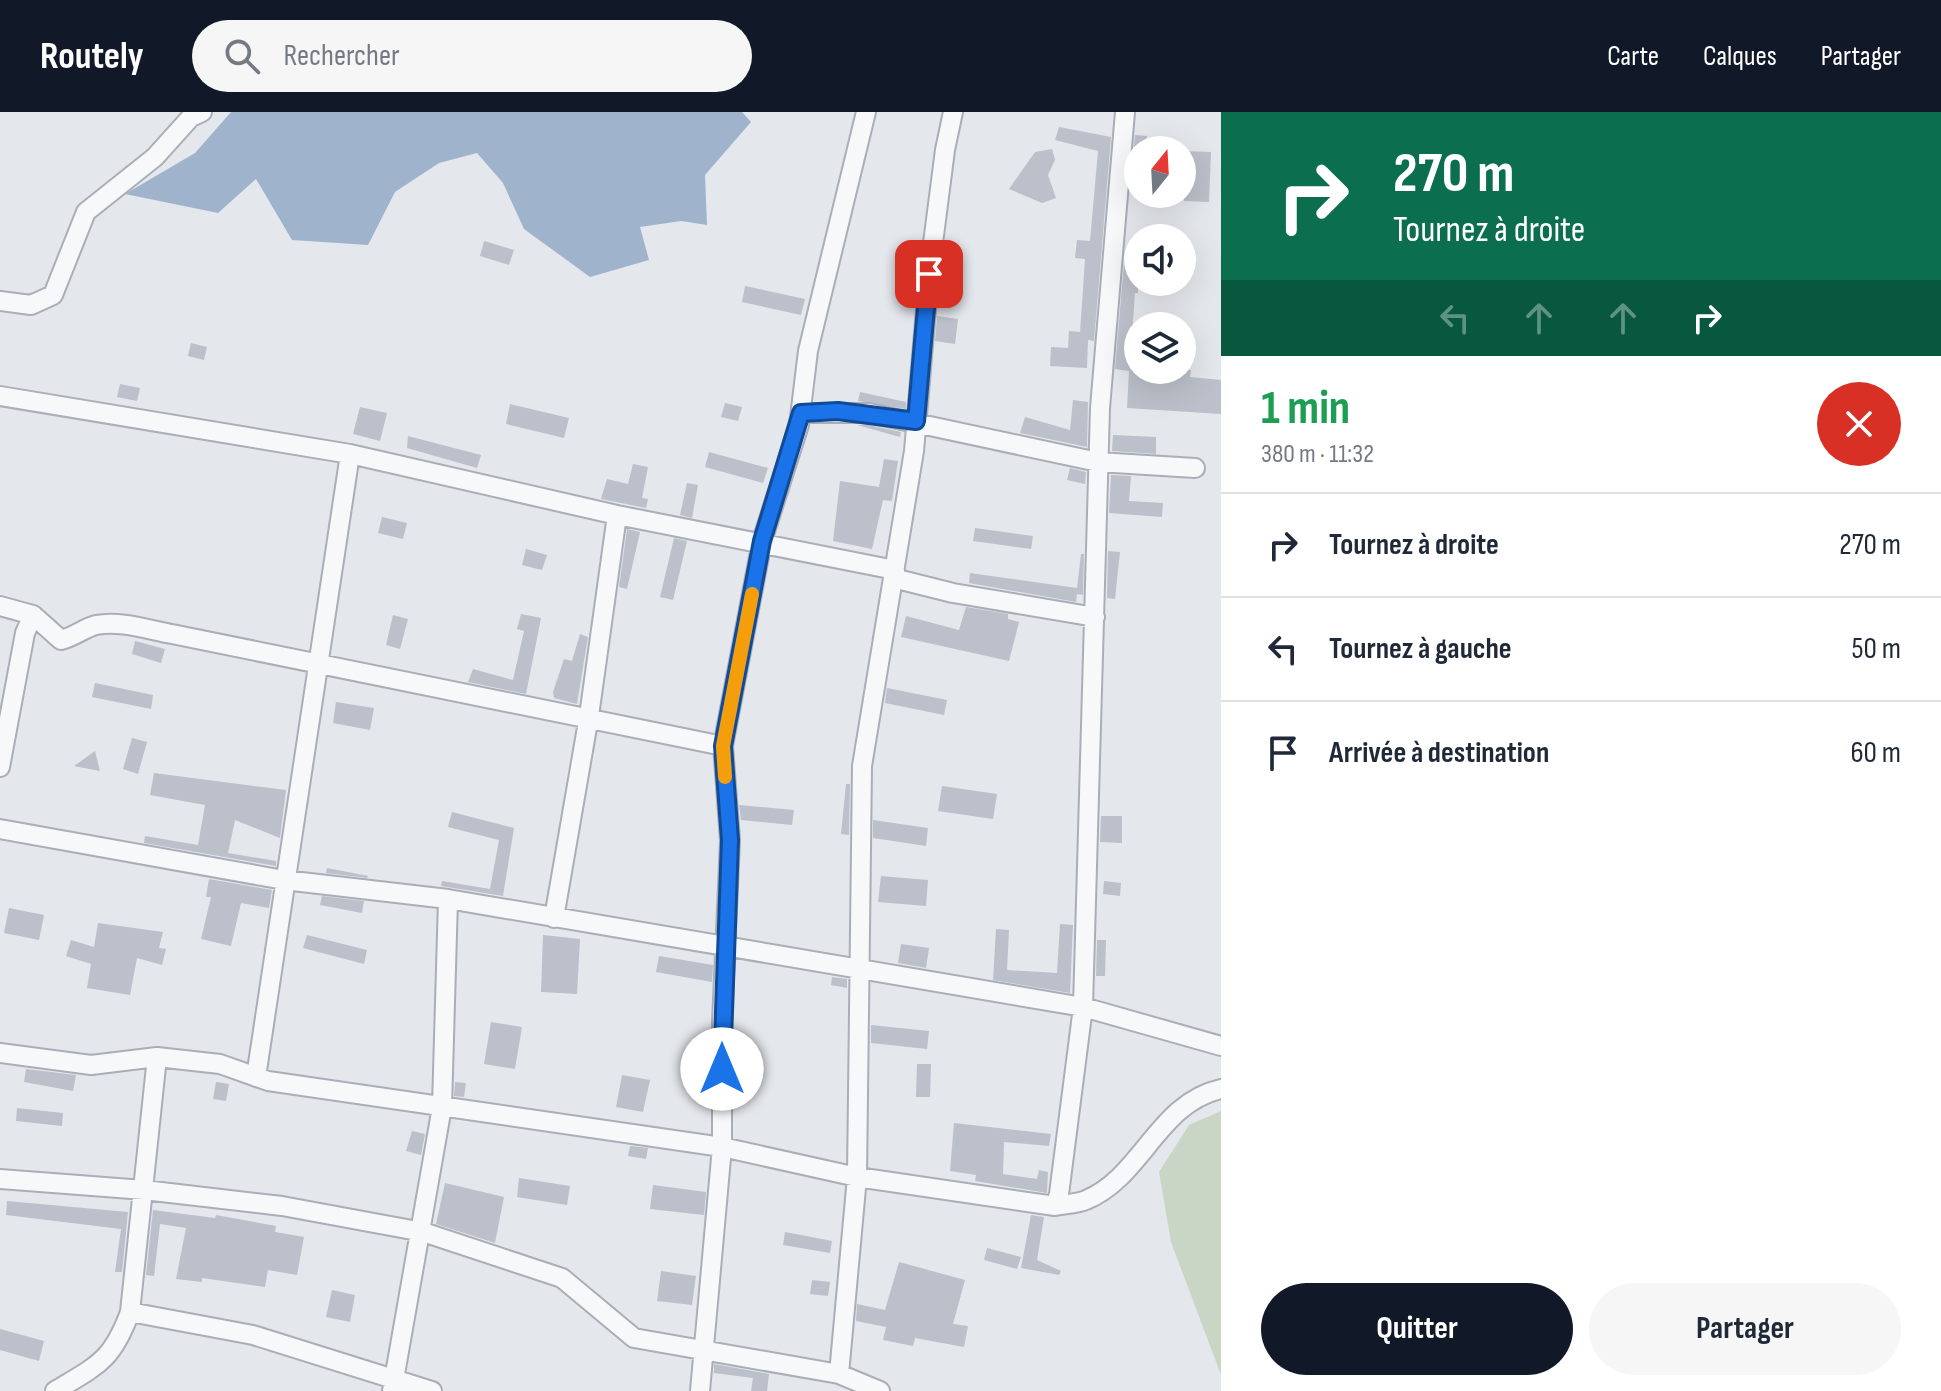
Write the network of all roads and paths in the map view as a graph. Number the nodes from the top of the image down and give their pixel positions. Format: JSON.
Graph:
{"nodes":[{"id":1,"x":202,"y":112,"type":"edge"},
{"id":2,"x":866,"y":112,"type":"edge"},
{"id":3,"x":953,"y":112,"type":"edge"},
{"id":4,"x":1125,"y":112,"type":"edge"},
{"id":5,"x":0,"y":301,"type":"edge"},
{"id":6,"x":0,"y":396,"type":"edge"},
{"id":7,"x":801,"y":413,"type":"junction"},
{"id":8,"x":916,"y":421,"type":"junction"},
{"id":9,"x":350,"y":454,"type":"junction"},
{"id":10,"x":1098,"y":462,"type":"junction"},
{"id":11,"x":1195,"y":468,"type":"dead end"},
{"id":12,"x":617,"y":515,"type":"junction"},
{"id":13,"x":762,"y":541,"type":"junction"},
{"id":14,"x":894,"y":574,"type":"junction"},
{"id":15,"x":0,"y":606,"type":"edge"},
{"id":16,"x":33,"y":615,"type":"junction"},
{"id":17,"x":1095,"y":617,"type":"junction"},
{"id":18,"x":318,"y":664,"type":"junction"},
{"id":19,"x":589,"y":716,"type":"junction"},
{"id":20,"x":723,"y":746,"type":"junction"},
{"id":21,"x":0,"y":767,"type":"edge"},
{"id":22,"x":0,"y":829,"type":"edge"},
{"id":23,"x":284,"y":880,"type":"junction"},
{"id":24,"x":448,"y":899,"type":"junction"},
{"id":25,"x":554,"y":918,"type":"junction"},
{"id":26,"x":723,"y":948,"type":"junction"},
{"id":27,"x":861,"y":969,"type":"junction"},
{"id":28,"x":1083,"y":1007,"type":"junction"},
{"id":29,"x":1221,"y":1046,"type":"edge"},
{"id":30,"x":0,"y":1053,"type":"edge"},
{"id":31,"x":157,"y":1057,"type":"junction"},
{"id":32,"x":256,"y":1077,"type":"junction"},
{"id":33,"x":1221,"y":1089,"type":"edge"},
{"id":34,"x":442,"y":1107,"type":"junction"},
{"id":35,"x":722,"y":1147,"type":"junction"},
{"id":36,"x":857,"y":1177,"type":"junction"},
{"id":37,"x":0,"y":1179,"type":"edge"},
{"id":38,"x":144,"y":1190,"type":"junction"},
{"id":39,"x":1055,"y":1206,"type":"junction"},
{"id":40,"x":423,"y":1232,"type":"junction"},
{"id":41,"x":130,"y":1312,"type":"junction"},
{"id":42,"x":704,"y":1350,"type":"junction"},
{"id":43,"x":839,"y":1374,"type":"junction"},
{"id":44,"x":393,"y":1385,"type":"edge"},
{"id":45,"x":55,"y":1391,"type":"edge"},
{"id":46,"x":432,"y":1391,"type":"edge"},
{"id":47,"x":700,"y":1391,"type":"edge"},
{"id":48,"x":880,"y":1391,"type":"edge"}],
"edges":[{"from":1,"to":5,"type":"street"},
{"from":2,"to":7,"type":"street"},
{"from":3,"to":8,"type":"street"},
{"from":4,"to":10,"type":"street"},
{"from":6,"to":9,"type":"street"},
{"from":7,"to":8,"type":"street"},
{"from":7,"to":13,"type":"street"},
{"from":8,"to":10,"type":"street"},
{"from":8,"to":14,"type":"street"},
{"from":9,"to":12,"type":"street"},
{"from":9,"to":18,"type":"street"},
{"from":10,"to":11,"type":"street"},
{"from":10,"to":17,"type":"street"},
{"from":12,"to":13,"type":"street"},
{"from":12,"to":19,"type":"street"},
{"from":13,"to":14,"type":"street"},
{"from":13,"to":20,"type":"street"},
{"from":14,"to":17,"type":"street"},
{"from":14,"to":27,"type":"street"},
{"from":15,"to":16,"type":"street"},
{"from":16,"to":18,"type":"street"},
{"from":16,"to":21,"type":"street"},
{"from":17,"to":28,"type":"street"},
{"from":18,"to":19,"type":"street"},
{"from":18,"to":23,"type":"street"},
{"from":19,"to":20,"type":"street"},
{"from":19,"to":25,"type":"street"},
{"from":20,"to":26,"type":"street"},
{"from":22,"to":23,"type":"street"},
{"from":23,"to":24,"type":"street"},
{"from":23,"to":32,"type":"street"},
{"from":24,"to":25,"type":"street"},
{"from":24,"to":34,"type":"street"},
{"from":25,"to":26,"type":"street"},
{"from":26,"to":27,"type":"street"},
{"from":26,"to":35,"type":"street"},
{"from":27,"to":28,"type":"street"},
{"from":27,"to":36,"type":"street"},
{"from":28,"to":29,"type":"street"},
{"from":28,"to":39,"type":"street"},
{"from":30,"to":31,"type":"street"},
{"from":31,"to":32,"type":"street"},
{"from":31,"to":38,"type":"street"},
{"from":32,"to":34,"type":"street"},
{"from":33,"to":39,"type":"street"},
{"from":34,"to":35,"type":"street"},
{"from":34,"to":40,"type":"street"},
{"from":35,"to":36,"type":"street"},
{"from":35,"to":42,"type":"street"},
{"from":36,"to":39,"type":"street"},
{"from":36,"to":43,"type":"street"},
{"from":37,"to":38,"type":"street"},
{"from":38,"to":40,"type":"street"},
{"from":38,"to":41,"type":"street"},
{"from":40,"to":42,"type":"street"},
{"from":40,"to":44,"type":"street"},
{"from":41,"to":44,"type":"street"},
{"from":41,"to":45,"type":"street"},
{"from":42,"to":43,"type":"street"},
{"from":42,"to":47,"type":"street"},
{"from":43,"to":48,"type":"street"},
{"from":44,"to":46,"type":"street"}]}
